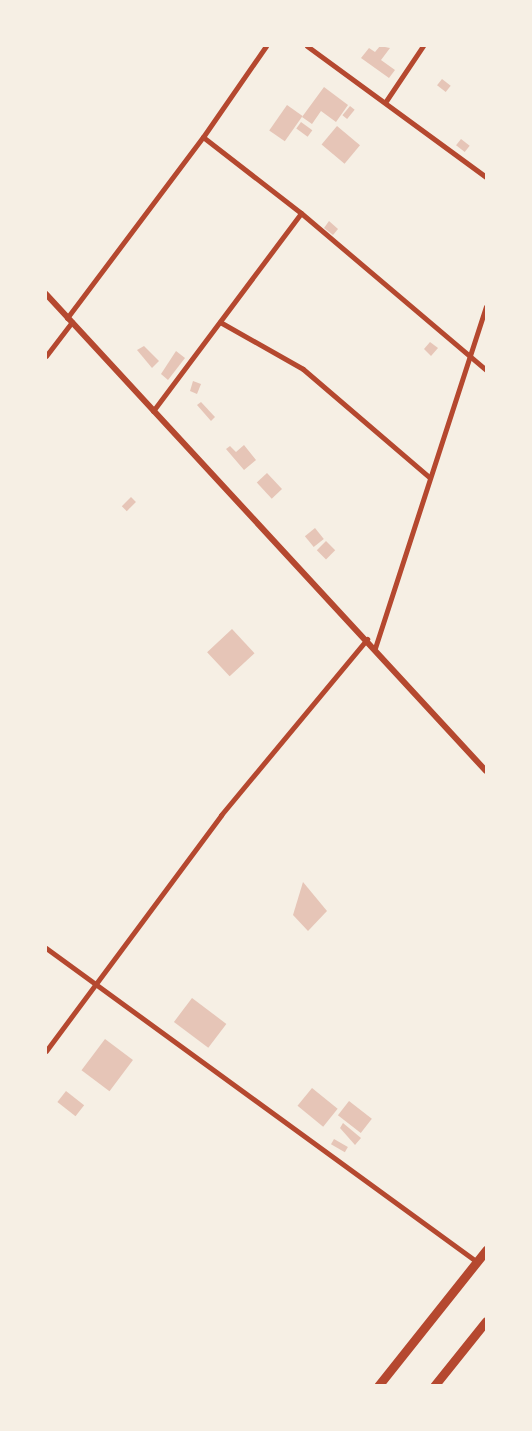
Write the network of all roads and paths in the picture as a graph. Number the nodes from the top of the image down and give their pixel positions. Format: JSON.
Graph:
{"nodes":[{"id":1,"x":266,"y":46,"type":"edge"},
{"id":2,"x":307,"y":46,"type":"edge"},
{"id":3,"x":423,"y":46,"type":"edge"},
{"id":4,"x":386,"y":101,"type":"junction"},
{"id":5,"x":203,"y":138,"type":"junction"},
{"id":6,"x":486,"y":177,"type":"edge"},
{"id":7,"x":301,"y":214,"type":"junction"},
{"id":8,"x":46,"y":294,"type":"edge"},
{"id":9,"x":486,"y":307,"type":"edge"},
{"id":10,"x":70,"y":320,"type":"junction"},
{"id":11,"x":220,"y":322,"type":"junction"},
{"id":12,"x":46,"y":356,"type":"edge"},
{"id":13,"x":470,"y":357,"type":"junction"},
{"id":14,"x":486,"y":370,"type":"edge"},
{"id":15,"x":153,"y":411,"type":"junction"},
{"id":16,"x":430,"y":478,"type":"junction"},
{"id":17,"x":367,"y":639,"type":"junction"},
{"id":18,"x":375,"y":648,"type":"junction"},
{"id":19,"x":486,"y":771,"type":"edge"},
{"id":20,"x":46,"y":948,"type":"edge"},
{"id":21,"x":94,"y":985,"type":"junction"},
{"id":22,"x":46,"y":1051,"type":"edge"},
{"id":23,"x":486,"y":1250,"type":"edge"},
{"id":24,"x":477,"y":1262,"type":"junction"},
{"id":25,"x":486,"y":1321,"type":"edge"},
{"id":26,"x":378,"y":1385,"type":"edge"},
{"id":27,"x":434,"y":1385,"type":"edge"}],
"edges":[{"from":1,"to":5,"type":"street"},
{"from":2,"to":4,"type":"street"},
{"from":3,"to":4,"type":"street"},
{"from":4,"to":6,"type":"street"},
{"from":5,"to":7,"type":"street"},
{"from":5,"to":10,"type":"street"},
{"from":7,"to":11,"type":"street"},
{"from":7,"to":13,"type":"street"},
{"from":8,"to":10,"type":"street"},
{"from":9,"to":13,"type":"street"},
{"from":10,"to":12,"type":"street"},
{"from":10,"to":15,"type":"street"},
{"from":11,"to":15,"type":"street"},
{"from":11,"to":16,"type":"street"},
{"from":13,"to":14,"type":"street"},
{"from":13,"to":16,"type":"street"},
{"from":15,"to":17,"type":"street"},
{"from":16,"to":18,"type":"street"},
{"from":17,"to":18,"type":"street"},
{"from":17,"to":21,"type":"street"},
{"from":18,"to":19,"type":"street"},
{"from":20,"to":21,"type":"street"},
{"from":21,"to":22,"type":"street"},
{"from":21,"to":24,"type":"street"},
{"from":23,"to":24,"type":"highway"},
{"from":24,"to":26,"type":"highway"},
{"from":25,"to":27,"type":"highway"}]}
